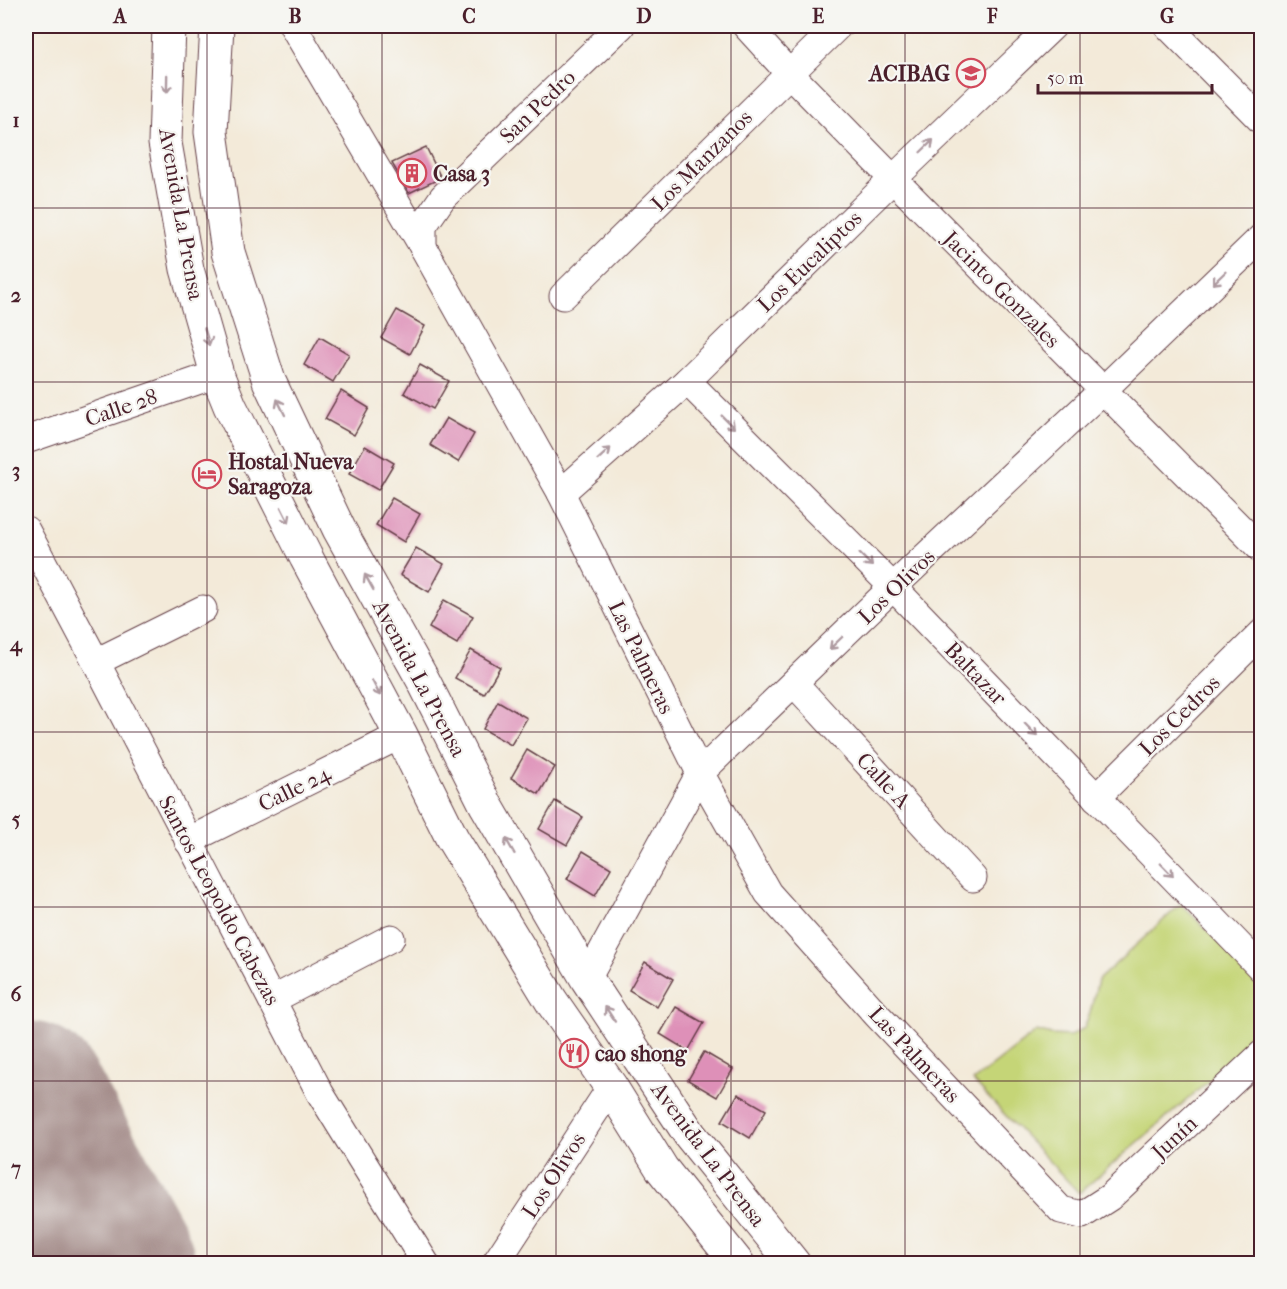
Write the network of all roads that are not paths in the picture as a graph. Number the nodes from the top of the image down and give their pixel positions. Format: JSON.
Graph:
{"nodes":[{"id":1,"x":169,"y":26,"type":"edge"},
{"id":2,"x":216,"y":26,"type":"edge"},
{"id":3,"x":293,"y":26,"type":"edge"},
{"id":4,"x":621,"y":26,"type":"edge"},
{"id":5,"x":746,"y":26,"type":"edge"},
{"id":6,"x":838,"y":26,"type":"edge"},
{"id":7,"x":1053,"y":26,"type":"edge"},
{"id":8,"x":1168,"y":26,"type":"edge"},
{"id":9,"x":789,"y":73,"type":"junction"},
{"id":10,"x":1262,"y":121,"type":"edge"},
{"id":11,"x":893,"y":179,"type":"junction"},
{"id":12,"x":1262,"y":237,"type":"edge"},
{"id":13,"x":423,"y":248,"type":"junction"},
{"id":14,"x":563,"y":296,"type":"dead end"},
{"id":15,"x":217,"y":374,"type":"junction"},
{"id":16,"x":687,"y":381,"type":"junction"},
{"id":17,"x":1103,"y":390,"type":"junction"},
{"id":18,"x":26,"y":440,"type":"edge"},
{"id":19,"x":561,"y":493,"type":"junction"},
{"id":20,"x":26,"y":530,"type":"edge"},
{"id":21,"x":1262,"y":550,"type":"edge"},
{"id":22,"x":893,"y":587,"type":"junction"},
{"id":23,"x":203,"y":609,"type":"dead end"},
{"id":24,"x":1262,"y":633,"type":"edge"},
{"id":25,"x":96,"y":662,"type":"junction"},
{"id":26,"x":794,"y":683,"type":"junction"},
{"id":27,"x":400,"y":735,"type":"junction"},
{"id":28,"x":700,"y":773,"type":"junction"},
{"id":29,"x":1096,"y":798,"type":"junction"},
{"id":30,"x":188,"y":841,"type":"junction"},
{"id":31,"x":973,"y":878,"type":"dead end"},
{"id":32,"x":391,"y":938,"type":"dead end"},
{"id":33,"x":1262,"y":969,"type":"edge"},
{"id":34,"x":587,"y":979,"type":"junction"},
{"id":35,"x":272,"y":1000,"type":"junction"},
{"id":36,"x":1262,"y":1054,"type":"edge"},
{"id":37,"x":611,"y":1087,"type":"junction"},
{"id":38,"x":1082,"y":1215,"type":"joint"},
{"id":39,"x":426,"y":1263,"type":"edge"},
{"id":40,"x":495,"y":1263,"type":"edge"},
{"id":41,"x":738,"y":1263,"type":"edge"},
{"id":42,"x":794,"y":1263,"type":"edge"}],
"edges":[{"from":1,"to":15,"type":"main road","name":"Avenida La Prensa","one_way":true},
{"from":34,"to":2,"type":"main road","name":"Avenida La Prensa","one_way":true},
{"from":3,"to":13,"type":"street","name":"Las Palmeras"},
{"from":4,"to":13,"type":"street","name":"San Pedro"},
{"from":5,"to":9,"type":"street","name":"Jacinto Gonzales"},
{"from":6,"to":9,"type":"street","name":"Los Manzanos"},
{"from":11,"to":7,"type":"street","name":"Los Eucaliptos","one_way":true},
{"from":8,"to":10,"type":"street"},
{"from":9,"to":11,"type":"street","name":"Jacinto Gonzales"},
{"from":9,"to":14,"type":"street","name":"Los Manzanos"},
{"from":11,"to":16,"type":"street","name":"Los Eucaliptos"},
{"from":11,"to":17,"type":"street","name":"Jacinto Gonzales"},
{"from":12,"to":17,"type":"street","name":"Los Olivos","one_way":true},
{"from":13,"to":19,"type":"street","name":"Las Palmeras"},
{"from":15,"to":18,"type":"street","name":"Calle 28"},
{"from":15,"to":27,"type":"main road","name":"Avenida La Prensa","one_way":true},
{"from":19,"to":16,"type":"street","name":"Los Eucaliptos","one_way":true},
{"from":16,"to":22,"type":"street","name":"Baltazar","one_way":true},
{"from":17,"to":21,"type":"street","name":"Jacinto Gonzales"},
{"from":17,"to":22,"type":"street","name":"Los Olivos"},
{"from":19,"to":28,"type":"street","name":"Las Palmeras"},
{"from":20,"to":25,"type":"street","name":"Santos Leopoldo Cabezas"},
{"from":22,"to":26,"type":"street","name":"Los Olivos","one_way":true},
{"from":22,"to":29,"type":"street","name":"Baltazar","one_way":true},
{"from":23,"to":25,"type":"street"},
{"from":24,"to":29,"type":"street","name":"Los Cedros"},
{"from":25,"to":30,"type":"street","name":"Santos Leopoldo Cabezas"},
{"from":26,"to":28,"type":"street","name":"Los Olivos"},
{"from":26,"to":31,"type":"street","name":"Calle A"},
{"from":27,"to":30,"type":"street","name":"Calle 24"},
{"from":27,"to":37,"type":"main road","name":"Avenida La Prensa"},
{"from":28,"to":34,"type":"street","name":"Los Olivos"},
{"from":28,"to":38,"type":"street","name":"Las Palmeras"},
{"from":29,"to":33,"type":"street","name":"Baltazar","one_way":true},
{"from":30,"to":35,"type":"street","name":"Santos Leopoldo Cabezas"},
{"from":32,"to":35,"type":"street"},
{"from":42,"to":34,"type":"main road","name":"Avenida La Prensa","one_way":true},
{"from":35,"to":39,"type":"street","name":"Santos Leopoldo Cabezas"},
{"from":36,"to":38,"type":"street","name":"Junín"},
{"from":37,"to":40,"type":"street","name":"Los Olivos"},
{"from":37,"to":41,"type":"main road","name":"Avenida La Prensa"}]}
